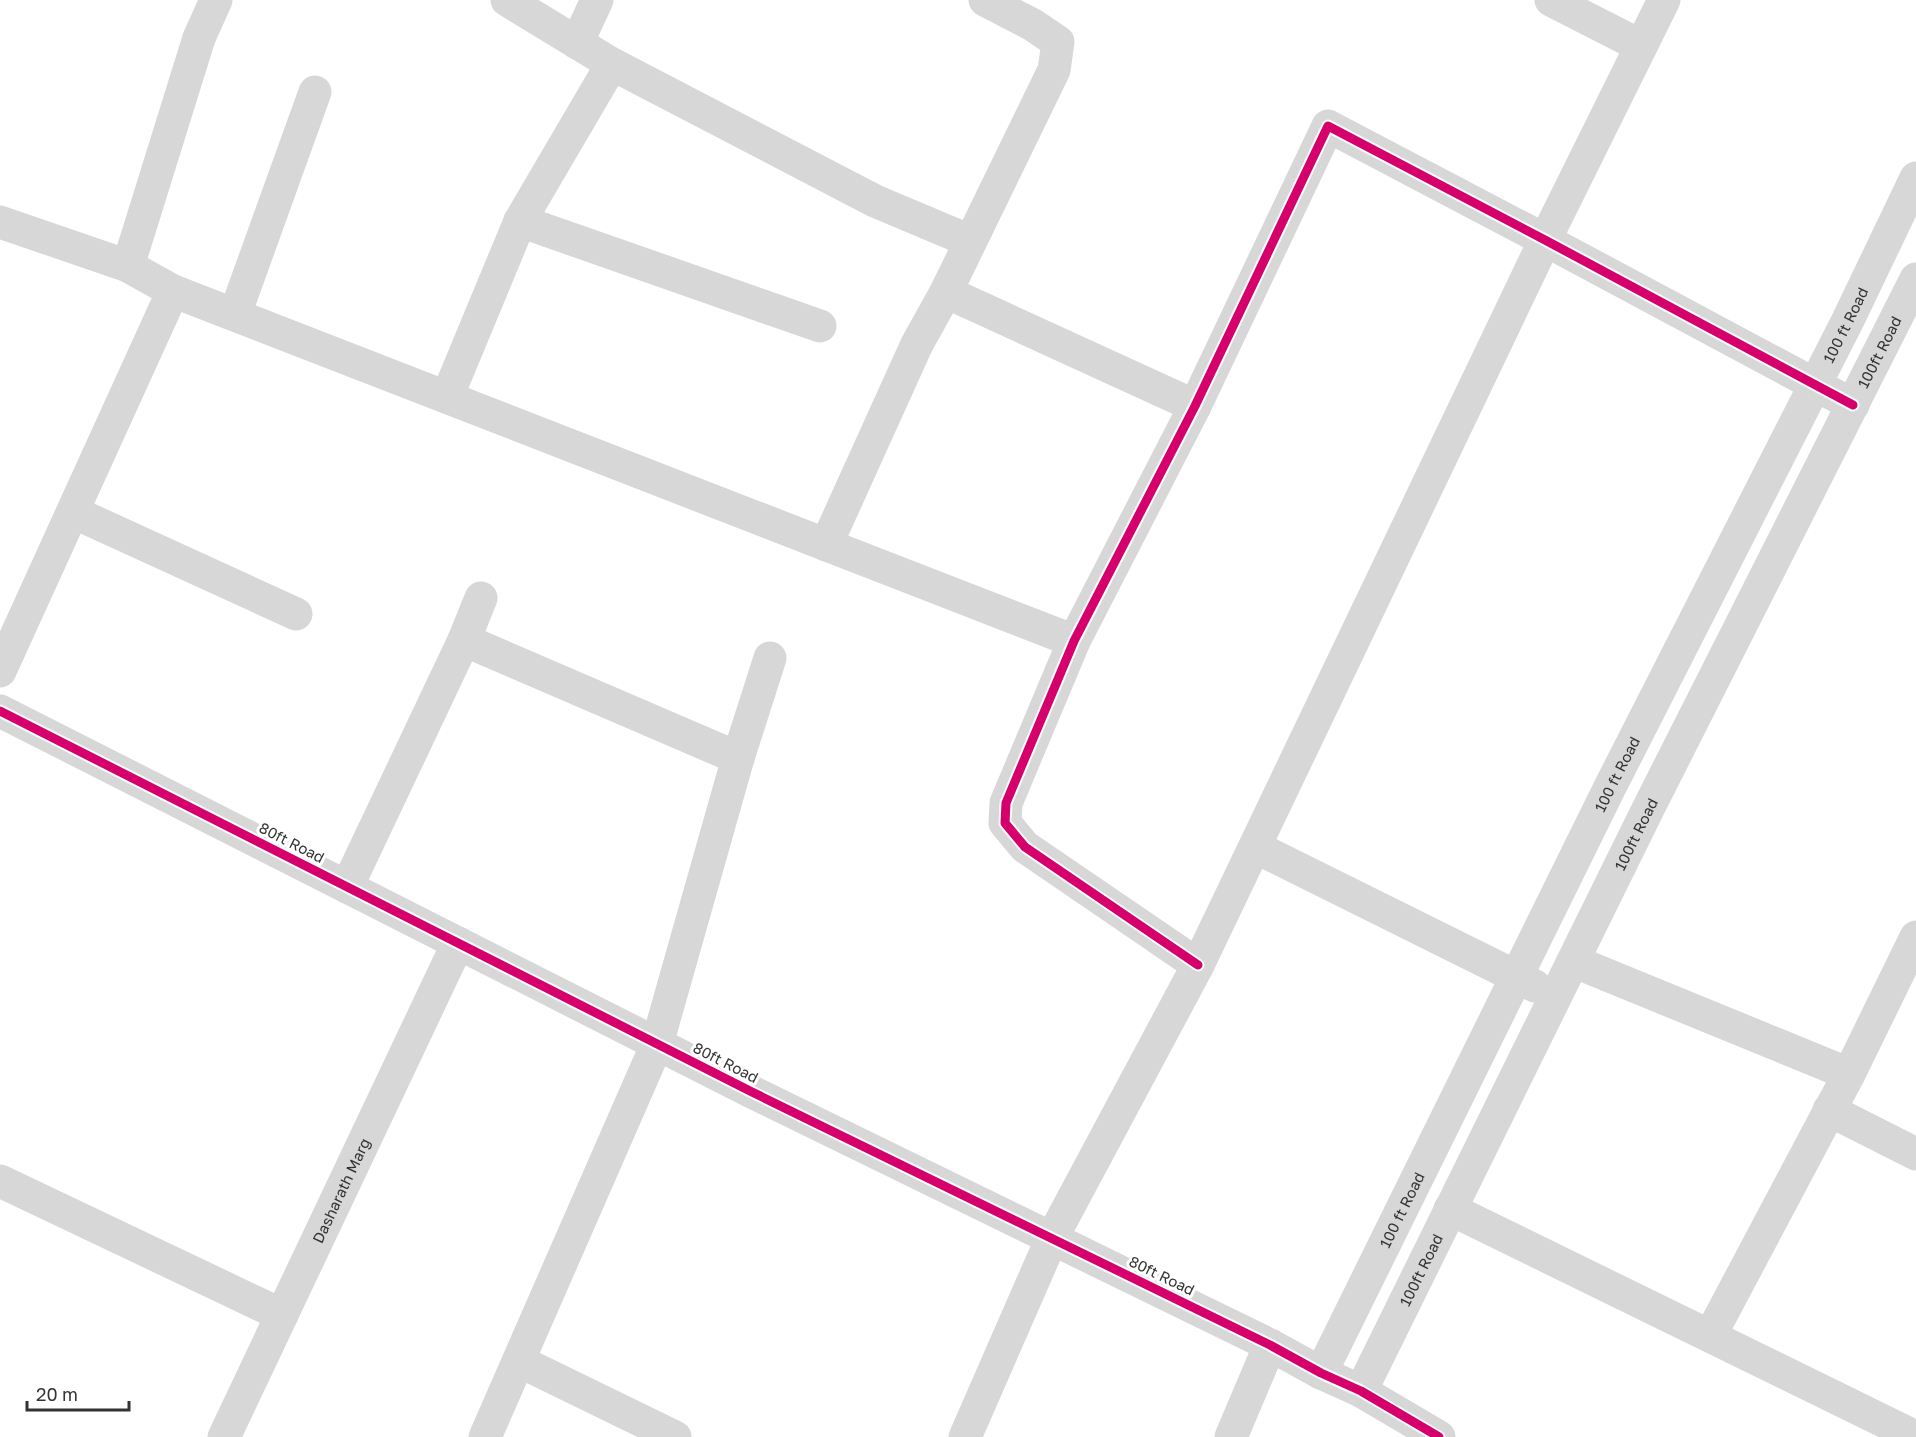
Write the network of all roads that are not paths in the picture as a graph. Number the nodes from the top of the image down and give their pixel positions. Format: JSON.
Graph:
{"nodes":[{"id":1,"x":216,"y":0,"type":"edge"},
{"id":2,"x":507,"y":0,"type":"edge"},
{"id":3,"x":597,"y":0,"type":"edge"},
{"id":4,"x":985,"y":0,"type":"edge"},
{"id":5,"x":1551,"y":0,"type":"edge"},
{"id":6,"x":1664,"y":0,"type":"edge"},
{"id":7,"x":577,"y":43,"type":"junction"},
{"id":8,"x":1641,"y":46,"type":"junction"},
{"id":9,"x":612,"y":64,"type":"junction"},
{"id":10,"x":315,"y":92,"type":"dead end"},
{"id":11,"x":1916,"y":178,"type":"edge"},
{"id":12,"x":0,"y":222,"type":"edge"},
{"id":13,"x":520,"y":222,"type":"junction"},
{"id":14,"x":1545,"y":240,"type":"junction"},
{"id":15,"x":970,"y":241,"type":"junction"},
{"id":16,"x":128,"y":266,"type":"junction"},
{"id":17,"x":1916,"y":279,"type":"edge"},
{"id":18,"x":173,"y":291,"type":"junction"},
{"id":19,"x":946,"y":292,"type":"junction"},
{"id":20,"x":235,"y":314,"type":"junction"},
{"id":21,"x":820,"y":326,"type":"dead end"},
{"id":22,"x":1816,"y":384,"type":"junction"},
{"id":23,"x":447,"y":397,"type":"junction"},
{"id":24,"x":1853,"y":405,"type":"junction"},
{"id":25,"x":1195,"y":406,"type":"junction"},
{"id":26,"x":73,"y":512,"type":"junction"},
{"id":27,"x":826,"y":545,"type":"junction"},
{"id":28,"x":482,"y":598,"type":"dead end"},
{"id":29,"x":296,"y":614,"type":"dead end"},
{"id":30,"x":464,"y":640,"type":"junction"},
{"id":31,"x":1074,"y":641,"type":"junction"},
{"id":32,"x":770,"y":658,"type":"dead end"},
{"id":33,"x":0,"y":671,"type":"edge"},
{"id":34,"x":0,"y":711,"type":"edge"},
{"id":35,"x":738,"y":758,"type":"junction"},
{"id":36,"x":1255,"y":847,"type":"junction"},
{"id":37,"x":347,"y":887,"type":"junction"},
{"id":38,"x":1916,"y":937,"type":"edge"},
{"id":39,"x":458,"y":943,"type":"junction"},
{"id":40,"x":1573,"y":961,"type":"junction"},
{"id":41,"x":1198,"y":965,"type":"junction"},
{"id":42,"x":1516,"y":976,"type":"junction"},
{"id":43,"x":1555,"y":996,"type":"junction"},
{"id":44,"x":657,"y":1044,"type":"junction"},
{"id":45,"x":1849,"y":1074,"type":"junction"},
{"id":46,"x":1829,"y":1110,"type":"junction"},
{"id":47,"x":1916,"y":1154,"type":"edge"},
{"id":48,"x":0,"y":1181,"type":"edge"},
{"id":49,"x":1450,"y":1209,"type":"junction"},
{"id":50,"x":1052,"y":1238,"type":"junction"},
{"id":51,"x":282,"y":1315,"type":"junction"},
{"id":52,"x":1710,"y":1336,"type":"junction"},
{"id":53,"x":1270,"y":1345,"type":"junction"},
{"id":54,"x":519,"y":1361,"type":"junction"},
{"id":55,"x":1321,"y":1373,"type":"junction"},
{"id":56,"x":1360,"y":1391,"type":"junction"},
{"id":57,"x":224,"y":1437,"type":"edge"},
{"id":58,"x":485,"y":1437,"type":"edge"},
{"id":59,"x":675,"y":1437,"type":"edge"},
{"id":60,"x":965,"y":1437,"type":"edge"},
{"id":61,"x":1231,"y":1437,"type":"edge"},
{"id":62,"x":1439,"y":1437,"type":"edge"},
{"id":63,"x":1916,"y":1437,"type":"edge"}],
"edges":[{"from":1,"to":16,"type":"street"},
{"from":2,"to":7,"type":"street"},
{"from":3,"to":7,"type":"street"},
{"from":4,"to":15,"type":"street"},
{"from":5,"to":8,"type":"street"},
{"from":6,"to":8,"type":"street"},
{"from":7,"to":9,"type":"street"},
{"from":8,"to":14,"type":"street"},
{"from":9,"to":13,"type":"street"},
{"from":9,"to":15,"type":"street"},
{"from":10,"to":20,"type":"street"},
{"from":11,"to":22,"type":"street","name":"100 ft Road"},
{"from":12,"to":16,"type":"street"},
{"from":13,"to":21,"type":"street"},
{"from":13,"to":23,"type":"street"},
{"from":14,"to":22,"type":"street"},
{"from":14,"to":25,"type":"street"},
{"from":14,"to":36,"type":"street"},
{"from":15,"to":19,"type":"street"},
{"from":16,"to":18,"type":"street"},
{"from":17,"to":24,"type":"street","name":"100ft Road"},
{"from":18,"to":20,"type":"street"},
{"from":18,"to":26,"type":"street"},
{"from":19,"to":25,"type":"street"},
{"from":19,"to":27,"type":"street"},
{"from":20,"to":23,"type":"street"},
{"from":22,"to":24,"type":"street"},
{"from":22,"to":42,"type":"street","name":"100 ft Road"},
{"from":23,"to":27,"type":"street"},
{"from":24,"to":40,"type":"street","name":"100ft Road"},
{"from":25,"to":31,"type":"street"},
{"from":26,"to":29,"type":"street"},
{"from":26,"to":33,"type":"street"},
{"from":27,"to":31,"type":"street"},
{"from":28,"to":30,"type":"street"},
{"from":30,"to":35,"type":"street"},
{"from":30,"to":37,"type":"street"},
{"from":31,"to":41,"type":"street"},
{"from":32,"to":35,"type":"street"},
{"from":34,"to":37,"type":"street","name":"80ft Road"},
{"from":35,"to":44,"type":"street"},
{"from":36,"to":41,"type":"street"},
{"from":36,"to":42,"type":"street"},
{"from":37,"to":39,"type":"street","name":"80ft Road"},
{"from":38,"to":45,"type":"street"},
{"from":39,"to":44,"type":"street","name":"80ft Road"},
{"from":39,"to":51,"type":"street","name":"Dasharath Marg"},
{"from":40,"to":43,"type":"street","name":"100ft Road"},
{"from":40,"to":45,"type":"street"},
{"from":41,"to":50,"type":"street"},
{"from":42,"to":43,"type":"street"},
{"from":42,"to":55,"type":"street","name":"100 ft Road"},
{"from":43,"to":49,"type":"street","name":"100ft Road"},
{"from":44,"to":50,"type":"street","name":"80ft Road"},
{"from":44,"to":54,"type":"street"},
{"from":45,"to":46,"type":"street"},
{"from":46,"to":47,"type":"street"},
{"from":46,"to":52,"type":"street"},
{"from":48,"to":51,"type":"street"},
{"from":49,"to":52,"type":"street"},
{"from":49,"to":56,"type":"street","name":"100ft Road"},
{"from":50,"to":53,"type":"street","name":"80ft Road"},
{"from":50,"to":60,"type":"street"},
{"from":51,"to":57,"type":"street","name":"Dasharath Marg"},
{"from":52,"to":63,"type":"street"},
{"from":53,"to":55,"type":"street","name":"80ft Road"},
{"from":53,"to":61,"type":"street"},
{"from":54,"to":58,"type":"street"},
{"from":54,"to":59,"type":"street"},
{"from":55,"to":56,"type":"street","name":"80ft Road"},
{"from":56,"to":62,"type":"street","name":"80ft Road"}]}
